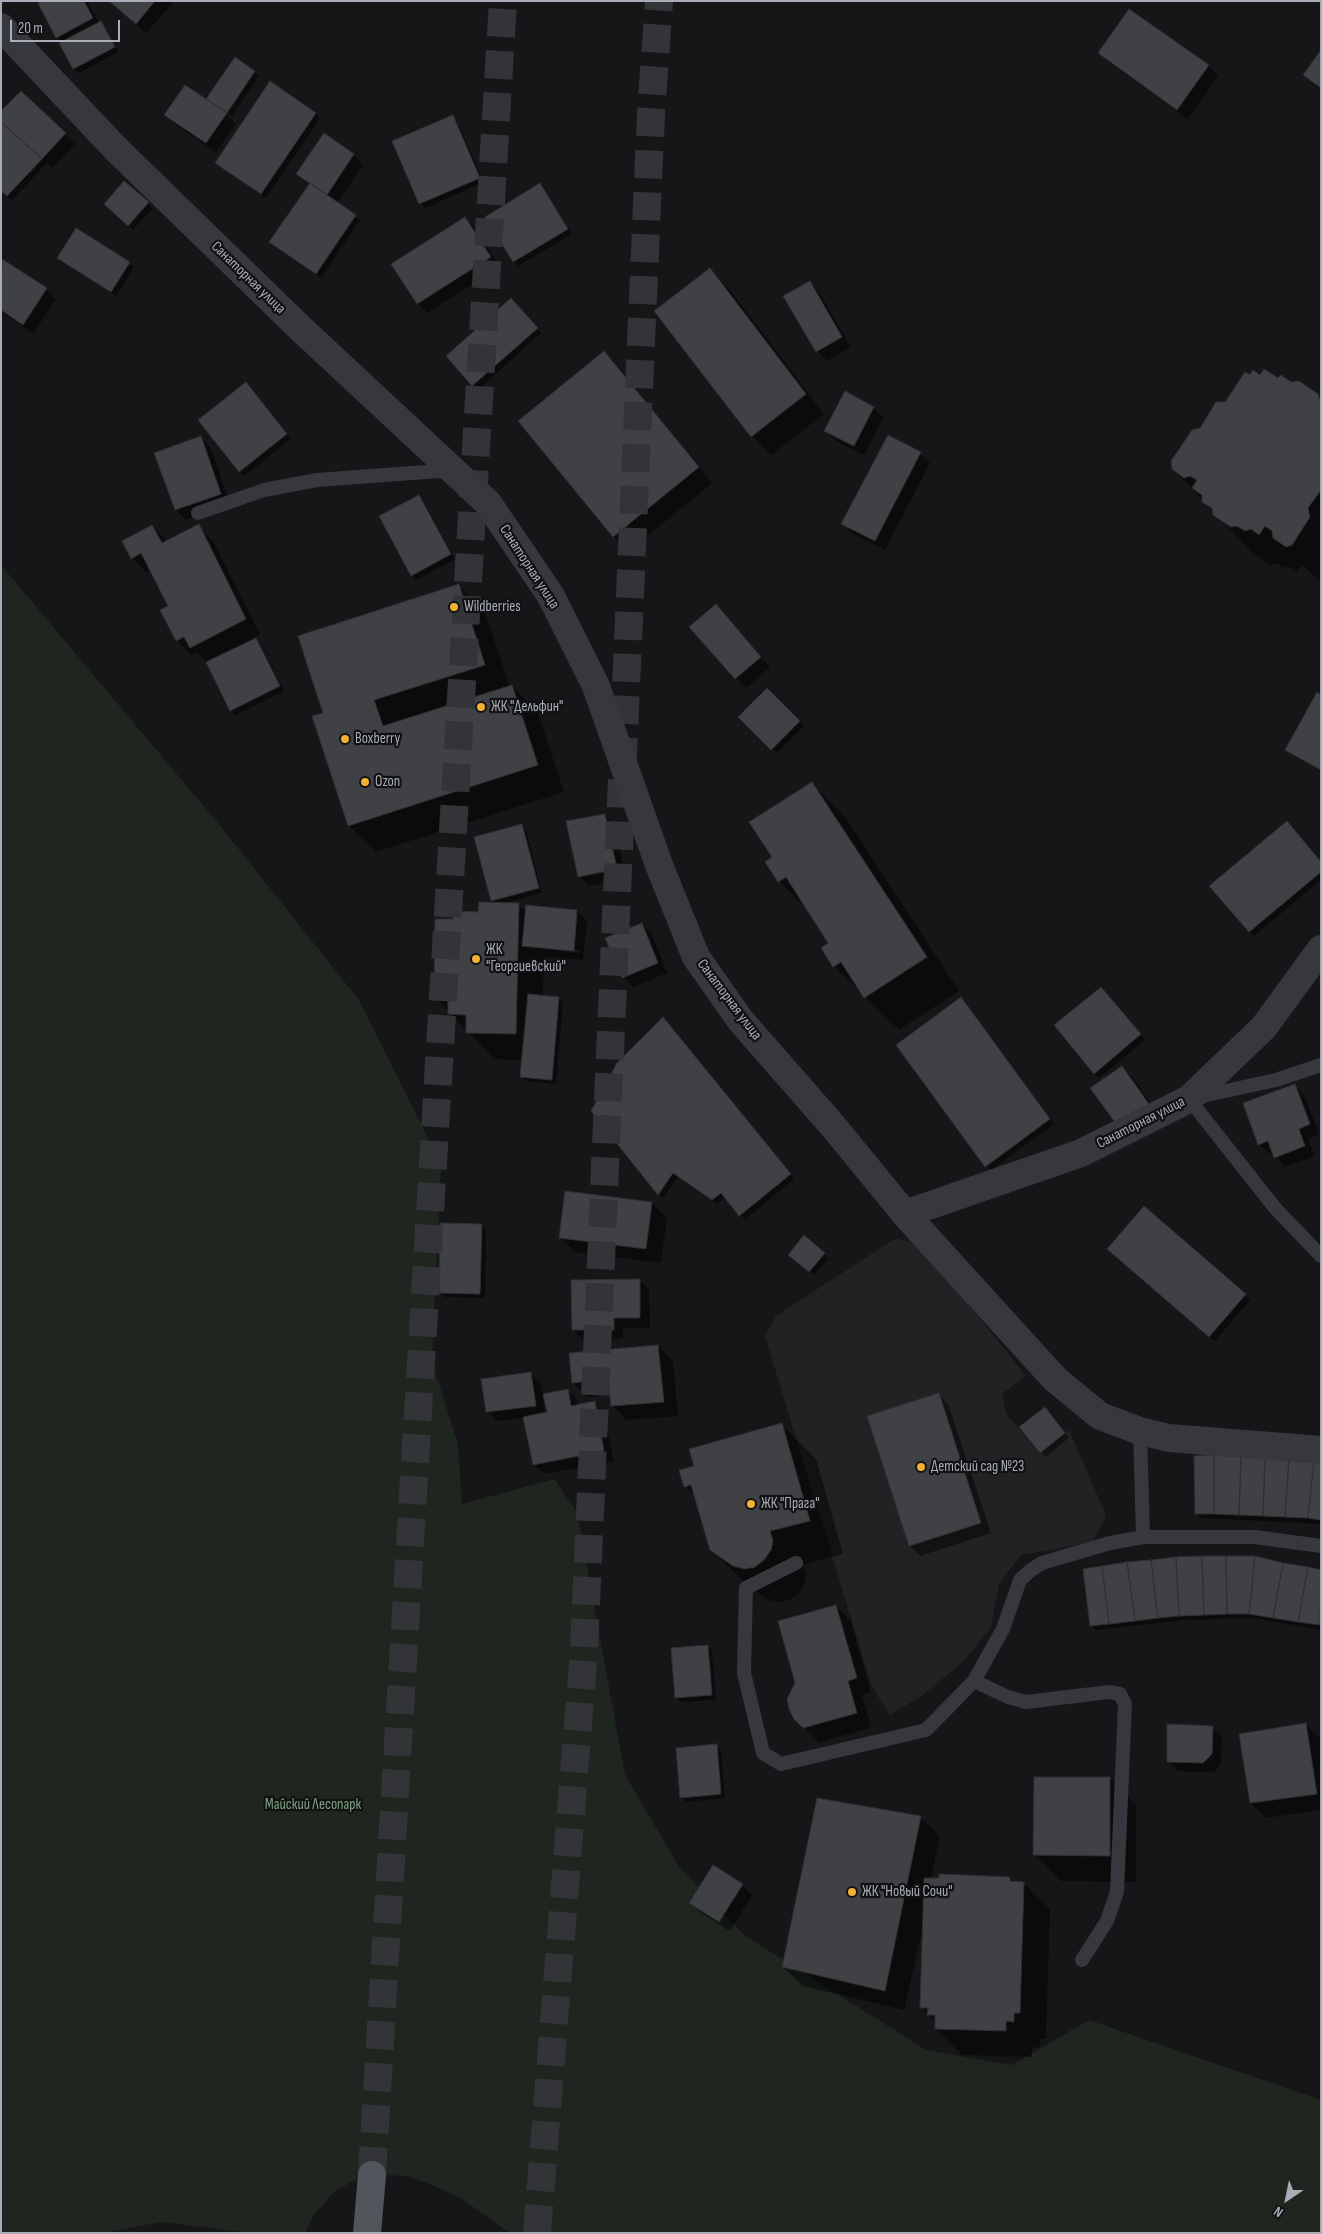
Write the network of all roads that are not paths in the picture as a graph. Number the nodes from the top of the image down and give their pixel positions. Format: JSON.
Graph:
{"nodes":[{"id":1,"x":1,"y":27,"type":"edge"},
{"id":2,"x":454,"y":470,"type":"junction"},
{"id":3,"x":198,"y":514,"type":"dead end"},
{"id":4,"x":1321,"y":949,"type":"edge"},
{"id":5,"x":1321,"y":1065,"type":"edge"},
{"id":6,"x":1189,"y":1099,"type":"junction"},
{"id":7,"x":905,"y":1214,"type":"junction"},
{"id":8,"x":1321,"y":1256,"type":"edge"},
{"id":9,"x":1140,"y":1431,"type":"junction"},
{"id":10,"x":1321,"y":1450,"type":"edge"},
{"id":11,"x":1143,"y":1537,"type":"junction"},
{"id":12,"x":1321,"y":1546,"type":"edge"},
{"id":13,"x":796,"y":1562,"type":"dead end"},
{"id":14,"x":974,"y":1681,"type":"junction"},
{"id":15,"x":1082,"y":1960,"type":"dead end"},
{"id":16,"x":372,"y":2175,"type":"tunnel mouth"},
{"id":17,"x":367,"y":2233,"type":"edge"}],
"edges":[{"from":1,"to":2,"type":"street","name":"Санаторная улица"},
{"from":2,"to":3,"type":"lane"},
{"from":2,"to":7,"type":"street","name":"Санаторная улица"},
{"from":4,"to":6,"type":"street","name":"Санаторная улица"},
{"from":5,"to":6,"type":"lane"},
{"from":6,"to":7,"type":"street","name":"Санаторная улица"},
{"from":6,"to":8,"type":"lane"},
{"from":7,"to":9,"type":"street","name":"Санаторная улица"},
{"from":9,"to":10,"type":"street","name":"Санаторная улица"},
{"from":9,"to":11,"type":"lane"},
{"from":11,"to":12,"type":"lane"},
{"from":11,"to":14,"type":"lane"},
{"from":13,"to":14,"type":"lane"},
{"from":14,"to":15,"type":"lane"},
{"from":16,"to":17,"type":"main road"}]}
